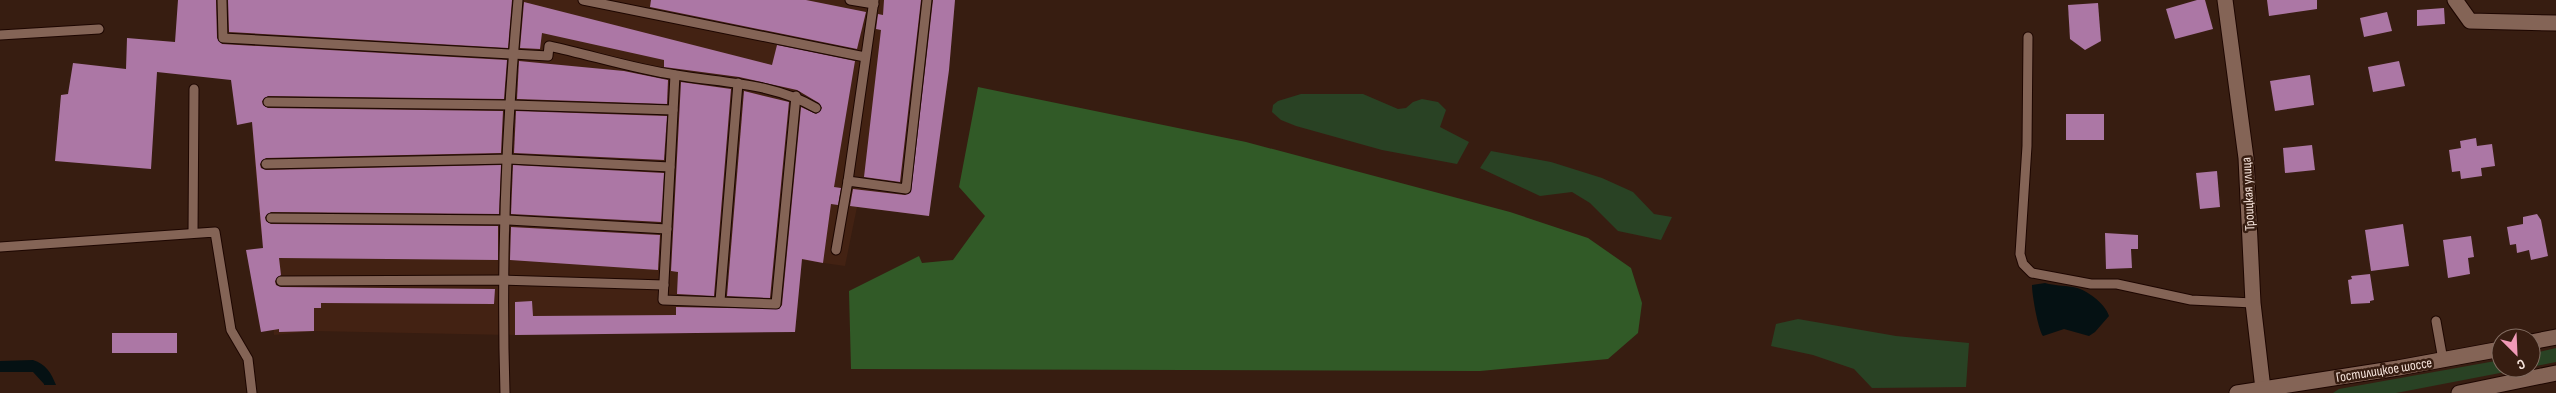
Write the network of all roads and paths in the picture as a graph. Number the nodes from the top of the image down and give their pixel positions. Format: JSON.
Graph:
{"nodes":[{"id":1,"x":222,"y":0,"type":"edge"},
{"id":2,"x":518,"y":0,"type":"edge"},
{"id":3,"x":583,"y":0,"type":"edge"},
{"id":4,"x":850,"y":0,"type":"edge"},
{"id":5,"x":927,"y":0,"type":"edge"},
{"id":6,"x":2225,"y":0,"type":"edge"},
{"id":7,"x":2455,"y":0,"type":"edge"},
{"id":8,"x":874,"y":2,"type":"edge"},
{"id":9,"x":2556,"y":23,"type":"edge"},
{"id":10,"x":99,"y":29,"type":"dead end"},
{"id":11,"x":0,"y":35,"type":"edge"},
{"id":12,"x":2028,"y":37,"type":"dead end"},
{"id":13,"x":513,"y":54,"type":"junction"},
{"id":14,"x":865,"y":57,"type":"junction"},
{"id":15,"x":674,"y":75,"type":"junction"},
{"id":16,"x":738,"y":83,"type":"junction"},
{"id":17,"x":194,"y":89,"type":"dead end"},
{"id":18,"x":796,"y":96,"type":"junction"},
{"id":19,"x":268,"y":102,"type":"dead end"},
{"id":20,"x":512,"y":105,"type":"junction"},
{"id":21,"x":816,"y":108,"type":"dead end"},
{"id":22,"x":673,"y":110,"type":"junction"},
{"id":23,"x":509,"y":159,"type":"junction"},
{"id":24,"x":266,"y":164,"type":"dead end"},
{"id":25,"x":670,"y":167,"type":"junction"},
{"id":26,"x":848,"y":181,"type":"junction"},
{"id":27,"x":271,"y":218,"type":"dead end"},
{"id":28,"x":506,"y":220,"type":"junction"},
{"id":29,"x":667,"y":228,"type":"junction"},
{"id":30,"x":193,"y":233,"type":"junction"},
{"id":31,"x":0,"y":247,"type":"edge"},
{"id":32,"x":836,"y":250,"type":"dead end"},
{"id":33,"x":503,"y":280,"type":"junction"},
{"id":34,"x":281,"y":281,"type":"dead end"},
{"id":35,"x":664,"y":285,"type":"junction"},
{"id":36,"x":720,"y":301,"type":"junction"},
{"id":37,"x":2253,"y":303,"type":"junction"},
{"id":38,"x":2436,"y":321,"type":"dead end"},
{"id":39,"x":2556,"y":337,"type":"edge"},
{"id":40,"x":2541,"y":340,"type":"edge"},
{"id":41,"x":2491,"y":351,"type":"edge"},
{"id":42,"x":2443,"y":360,"type":"junction"},
{"id":43,"x":2556,"y":373,"type":"edge"},
{"id":44,"x":2263,"y":389,"type":"junction"},
{"id":45,"x":2288,"y":389,"type":"edge"},
{"id":46,"x":252,"y":393,"type":"edge"},
{"id":47,"x":505,"y":393,"type":"edge"},
{"id":48,"x":2238,"y":393,"type":"edge"},
{"id":49,"x":2459,"y":393,"type":"edge"}],
"edges":[{"from":1,"to":13,"type":"lane"},
{"from":2,"to":13,"type":"lane"},
{"from":3,"to":14,"type":"lane"},
{"from":4,"to":8,"type":"lane"},
{"from":5,"to":26,"type":"lane"},
{"from":6,"to":37,"type":"street","name":"Троицкая улица"},
{"from":7,"to":9,"type":"street"},
{"from":8,"to":14,"type":"lane"},
{"from":10,"to":11,"type":"lane"},
{"from":12,"to":37,"type":"lane"},
{"from":13,"to":15,"type":"lane"},
{"from":13,"to":20,"type":"lane"},
{"from":14,"to":26,"type":"lane"},
{"from":15,"to":16,"type":"lane"},
{"from":15,"to":22,"type":"lane"},
{"from":16,"to":18,"type":"lane"},
{"from":16,"to":36,"type":"lane"},
{"from":17,"to":30,"type":"lane"},
{"from":18,"to":21,"type":"lane"},
{"from":18,"to":36,"type":"lane"},
{"from":19,"to":20,"type":"lane"},
{"from":20,"to":22,"type":"lane"},
{"from":20,"to":23,"type":"lane"},
{"from":22,"to":25,"type":"lane"},
{"from":23,"to":24,"type":"lane"},
{"from":23,"to":25,"type":"lane"},
{"from":23,"to":28,"type":"lane"},
{"from":25,"to":29,"type":"lane"},
{"from":26,"to":32,"type":"lane"},
{"from":27,"to":28,"type":"lane"},
{"from":28,"to":29,"type":"lane"},
{"from":28,"to":33,"type":"lane"},
{"from":29,"to":35,"type":"lane"},
{"from":30,"to":31,"type":"lane"},
{"from":30,"to":46,"type":"lane"},
{"from":33,"to":34,"type":"lane"},
{"from":33,"to":35,"type":"lane"},
{"from":33,"to":47,"type":"lane"},
{"from":35,"to":36,"type":"lane"},
{"from":37,"to":44,"type":"street","name":"Троицкая улица"},
{"from":38,"to":42,"type":"lane"},
{"from":39,"to":40,"type":"street"},
{"from":41,"to":42,"type":"street","name":"Гостилицкое шоссе"},
{"from":42,"to":45,"type":"street","name":"Гостилицкое шоссе"},
{"from":43,"to":49,"type":"street"},
{"from":44,"to":45,"type":"street","name":"Гостилицкое шоссе"},
{"from":44,"to":48,"type":"street","name":"Гостилицкое шоссе"}]}
